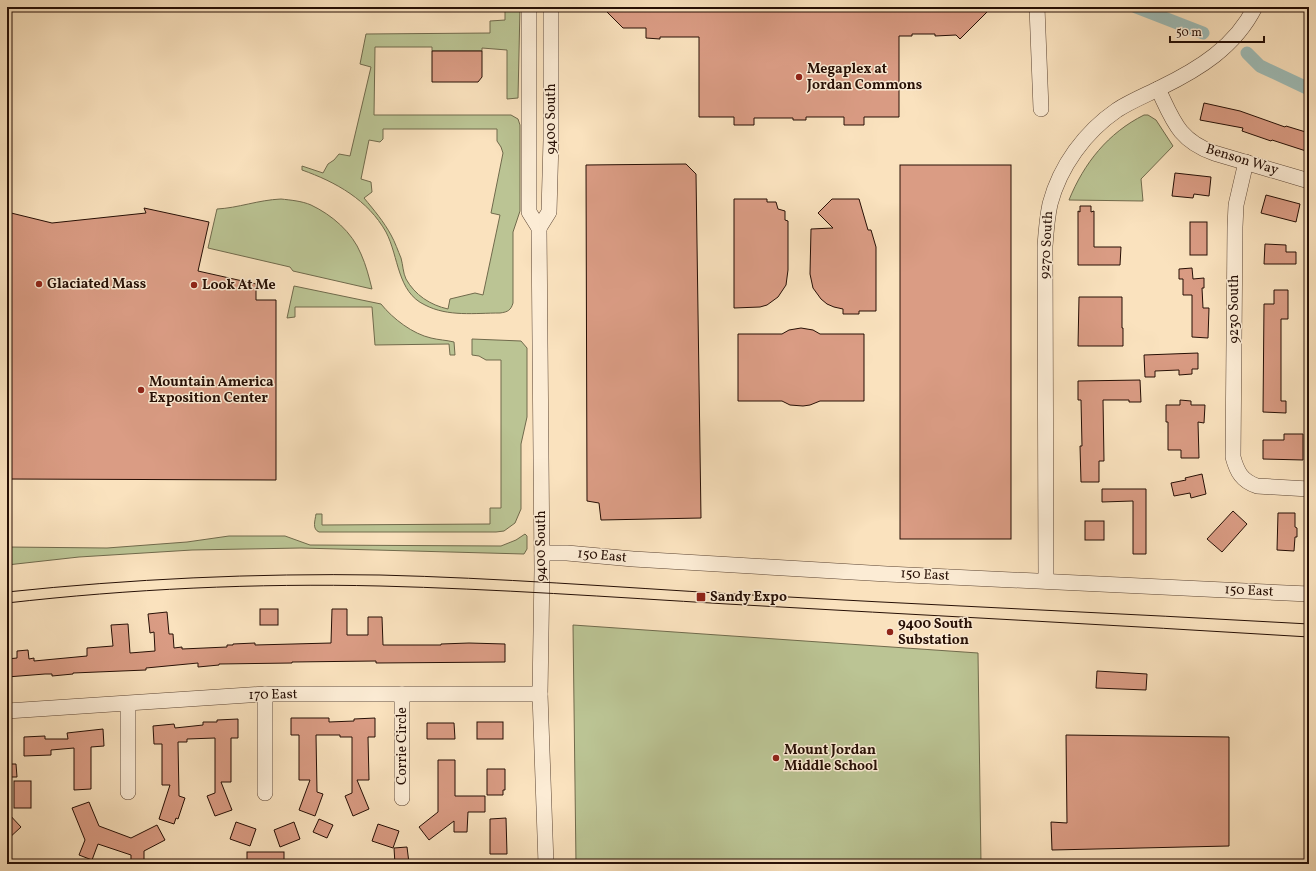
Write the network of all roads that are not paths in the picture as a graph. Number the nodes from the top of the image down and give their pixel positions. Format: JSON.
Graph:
{"nodes":[{"id":1,"x":528,"y":7,"type":"edge"},
{"id":2,"x":551,"y":7,"type":"edge"},
{"id":3,"x":1037,"y":7,"type":"edge"},
{"id":4,"x":1255,"y":7,"type":"edge"},
{"id":5,"x":1158,"y":89,"type":"junction"},
{"id":6,"x":1041,"y":109,"type":"dead end"},
{"id":7,"x":1246,"y":162,"type":"junction"},
{"id":8,"x":1309,"y":181,"type":"edge"},
{"id":9,"x":539,"y":228,"type":"junction"},
{"id":10,"x":1309,"y":489,"type":"edge"},
{"id":11,"x":542,"y":553,"type":"junction"},
{"id":12,"x":1046,"y":581,"type":"junction"},
{"id":13,"x":1309,"y":594,"type":"edge"},
{"id":14,"x":265,"y":694,"type":"junction"},
{"id":15,"x":402,"y":694,"type":"junction"},
{"id":16,"x":540,"y":694,"type":"junction"},
{"id":17,"x":128,"y":704,"type":"junction"},
{"id":18,"x":7,"y":712,"type":"edge"},
{"id":19,"x":128,"y":792,"type":"dead end"},
{"id":20,"x":265,"y":793,"type":"dead end"},
{"id":21,"x":402,"y":798,"type":"dead end"},
{"id":22,"x":546,"y":864,"type":"edge"}],
"edges":[{"from":1,"to":9,"type":"street","name":"9400 South"},
{"from":2,"to":9,"type":"street","name":"9400 South"},
{"from":3,"to":6,"type":"street"},
{"from":4,"to":5,"type":"street","name":"9270 South"},
{"from":5,"to":7,"type":"street","name":"Benson Way"},
{"from":5,"to":12,"type":"street","name":"9270 South"},
{"from":7,"to":8,"type":"street","name":"Benson Way"},
{"from":7,"to":10,"type":"street","name":"9230 South"},
{"from":9,"to":11,"type":"street","name":"9400 South"},
{"from":11,"to":12,"type":"street","name":"150 East"},
{"from":11,"to":16,"type":"street","name":"9400 South"},
{"from":12,"to":13,"type":"street","name":"150 East"},
{"from":14,"to":15,"type":"street","name":"170 East"},
{"from":14,"to":17,"type":"street","name":"170 East"},
{"from":14,"to":20,"type":"street"},
{"from":15,"to":16,"type":"street","name":"170 East"},
{"from":15,"to":21,"type":"street","name":"Corrie Circle"},
{"from":16,"to":22,"type":"street","name":"9400 South"},
{"from":17,"to":18,"type":"street","name":"170 East"},
{"from":17,"to":19,"type":"street"}]}
